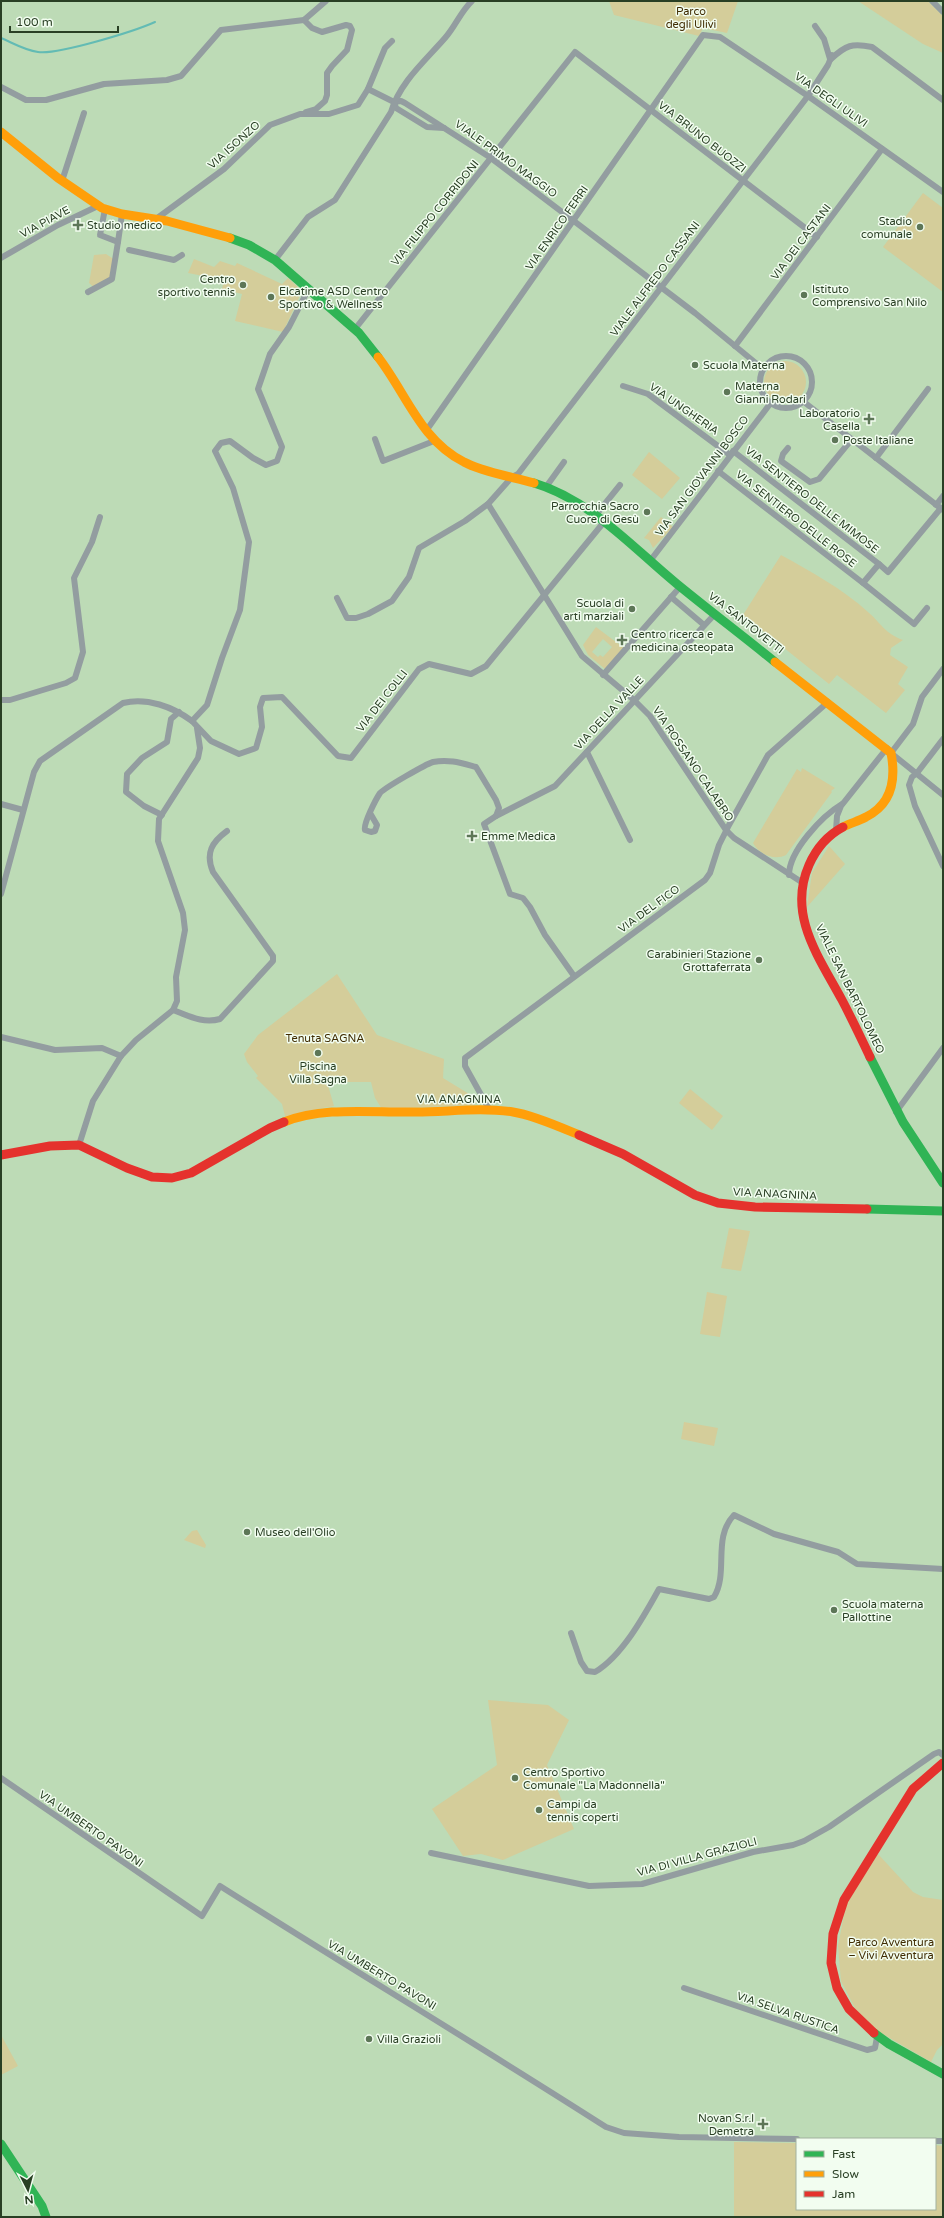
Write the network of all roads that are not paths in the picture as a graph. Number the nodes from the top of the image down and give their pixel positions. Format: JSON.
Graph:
{"nodes":[{"id":1,"x":326,"y":1,"type":"edge"},
{"id":2,"x":472,"y":1,"type":"edge"},
{"id":3,"x":932,"y":1,"type":"edge"},
{"id":4,"x":943,"y":12,"type":"edge"},
{"id":5,"x":304,"y":20,"type":"junction"},
{"id":6,"x":815,"y":26,"type":"dead end"},
{"id":7,"x":703,"y":35,"type":"joint"},
{"id":8,"x":392,"y":41,"type":"dead end"},
{"id":9,"x":575,"y":52,"type":"joint"},
{"id":10,"x":831,"y":58,"type":"junction"},
{"id":11,"x":1,"y":87,"type":"edge"},
{"id":12,"x":368,"y":89,"type":"junction"},
{"id":13,"x":808,"y":96,"type":"junction"},
{"id":14,"x":943,"y":100,"type":"edge"},
{"id":15,"x":394,"y":102,"type":"junction"},
{"id":16,"x":651,"y":110,"type":"junction"},
{"id":17,"x":84,"y":114,"type":"dead end"},
{"id":18,"x":300,"y":114,"type":"junction"},
{"id":19,"x":432,"y":119,"type":"junction"},
{"id":20,"x":427,"y":127,"type":"junction"},
{"id":21,"x":446,"y":128,"type":"junction"},
{"id":22,"x":1,"y":132,"type":"edge"},
{"id":23,"x":882,"y":149,"type":"junction"},
{"id":24,"x":491,"y":158,"type":"junction"},
{"id":25,"x":62,"y":180,"type":"junction"},
{"id":26,"x":742,"y":181,"type":"junction"},
{"id":27,"x":943,"y":192,"type":"edge"},
{"id":28,"x":101,"y":207,"type":"junction"},
{"id":29,"x":122,"y":214,"type":"junction"},
{"id":30,"x":156,"y":219,"type":"junction"},
{"id":31,"x":573,"y":222,"type":"junction"},
{"id":32,"x":818,"y":237,"type":"junction"},
{"id":33,"x":118,"y":242,"type":"junction"},
{"id":34,"x":129,"y":250,"type":"dead end"},
{"id":35,"x":182,"y":255,"type":"dead end"},
{"id":36,"x":1,"y":258,"type":"edge"},
{"id":37,"x":275,"y":260,"type":"junction"},
{"id":38,"x":660,"y":287,"type":"junction"},
{"id":39,"x":309,"y":288,"type":"junction"},
{"id":40,"x":88,"y":292,"type":"dead end"},
{"id":41,"x":354,"y":329,"type":"junction"},
{"id":42,"x":734,"y":346,"type":"junction"},
{"id":43,"x":763,"y":369,"type":"junction"},
{"id":44,"x":623,"y":386,"type":"dead end"},
{"id":45,"x":928,"y":389,"type":"dead end"},
{"id":46,"x":804,"y":402,"type":"junction"},
{"id":47,"x":770,"y":404,"type":"junction"},
{"id":48,"x":426,"y":431,"type":"junction"},
{"id":49,"x":375,"y":439,"type":"dead end"},
{"id":50,"x":852,"y":439,"type":"junction"},
{"id":51,"x":434,"y":441,"type":"junction"},
{"id":52,"x":788,"y":448,"type":"dead end"},
{"id":53,"x":732,"y":453,"type":"junction"},
{"id":54,"x":876,"y":458,"type":"junction"},
{"id":55,"x":564,"y":462,"type":"dead end"},
{"id":56,"x":718,"y":471,"type":"junction"},
{"id":57,"x":515,"y":476,"type":"junction"},
{"id":58,"x":620,"y":485,"type":"dead end"},
{"id":59,"x":546,"y":487,"type":"junction"},
{"id":60,"x":943,"y":496,"type":"edge"},
{"id":61,"x":488,"y":504,"type":"junction"},
{"id":62,"x":940,"y":507,"type":"edge"},
{"id":63,"x":595,"y":516,"type":"junction"},
{"id":64,"x":100,"y":517,"type":"dead end"},
{"id":65,"x":604,"y":522,"type":"junction"},
{"id":66,"x":650,"y":561,"type":"junction"},
{"id":67,"x":879,"y":564,"type":"junction"},
{"id":68,"x":863,"y":583,"type":"junction"},
{"id":69,"x":680,"y":586,"type":"junction"},
{"id":70,"x":544,"y":595,"type":"junction"},
{"id":71,"x":671,"y":597,"type":"junction"},
{"id":72,"x":337,"y":598,"type":"dead end"},
{"id":73,"x":927,"y":608,"type":"dead end"},
{"id":74,"x":715,"y":614,"type":"junction"},
{"id":75,"x":704,"y":625,"type":"junction"},
{"id":76,"x":943,"y":669,"type":"edge"},
{"id":77,"x":604,"y":675,"type":"junction"},
{"id":78,"x":1,"y":700,"type":"edge"},
{"id":79,"x":634,"y":700,"type":"junction"},
{"id":80,"x":828,"y":702,"type":"junction"},
{"id":81,"x":180,"y":712,"type":"junction"},
{"id":82,"x":192,"y":721,"type":"junction"},
{"id":83,"x":197,"y":728,"type":"junction"},
{"id":84,"x":943,"y":739,"type":"edge"},
{"id":85,"x":889,"y":750,"type":"junction"},
{"id":86,"x":587,"y":752,"type":"junction"},
{"id":87,"x":917,"y":773,"type":"junction"},
{"id":88,"x":942,"y":793,"type":"edge"},
{"id":89,"x":843,"y":803,"type":"junction"},
{"id":90,"x":1,"y":804,"type":"edge"},
{"id":91,"x":23,"y":810,"type":"junction"},
{"id":92,"x":370,"y":813,"type":"junction"},
{"id":93,"x":162,"y":814,"type":"junction"},
{"id":94,"x":496,"y":816,"type":"junction"},
{"id":95,"x":375,"y":821,"type":"junction"},
{"id":96,"x":365,"y":823,"type":"junction"},
{"id":97,"x":227,"y":830,"type":"dead end"},
{"id":98,"x":726,"y":830,"type":"junction"},
{"id":99,"x":836,"y":831,"type":"junction"},
{"id":100,"x":630,"y":840,"type":"dead end"},
{"id":101,"x":943,"y":866,"type":"edge"},
{"id":102,"x":789,"y":875,"type":"junction"},
{"id":103,"x":803,"y":883,"type":"junction"},
{"id":104,"x":1,"y":894,"type":"edge"},
{"id":105,"x":574,"y":976,"type":"junction"},
{"id":106,"x":173,"y":1010,"type":"junction"},
{"id":107,"x":1,"y":1036,"type":"edge"},
{"id":108,"x":943,"y":1048,"type":"edge"},
{"id":109,"x":121,"y":1056,"type":"junction"},
{"id":110,"x":489,"y":1109,"type":"junction"},
{"id":111,"x":896,"y":1112,"type":"junction"},
{"id":112,"x":79,"y":1145,"type":"junction"},
{"id":113,"x":1,"y":1155,"type":"edge"},
{"id":114,"x":943,"y":1183,"type":"edge"},
{"id":115,"x":943,"y":1211,"type":"edge"},
{"id":116,"x":943,"y":1569,"type":"edge"},
{"id":117,"x":570,"y":1632,"type":"dead end"},
{"id":118,"x":943,"y":1755,"type":"edge"},
{"id":119,"x":943,"y":1763,"type":"edge"},
{"id":120,"x":1,"y":1778,"type":"edge"},
{"id":121,"x":432,"y":1852,"type":"dead end"},
{"id":122,"x":684,"y":1988,"type":"dead end"},
{"id":123,"x":877,"y":2037,"type":"junction"},
{"id":124,"x":943,"y":2074,"type":"edge"},
{"id":125,"x":796,"y":2140,"type":"edge"},
{"id":126,"x":1,"y":2144,"type":"edge"},
{"id":127,"x":46,"y":2217,"type":"edge"}],
"edges":[{"from":1,"to":5,"type":"street"},
{"from":2,"to":15,"type":"street"},
{"from":3,"to":4,"type":"street"},
{"from":5,"to":11,"type":"street"},
{"from":5,"to":18,"type":"street"},
{"from":6,"to":10,"type":"street"},
{"from":7,"to":13,"type":"street","name":"VIA DEGLI ULIVI"},
{"from":7,"to":16,"type":"street","name":"VIA ENRICO FERRI"},
{"from":8,"to":12,"type":"street","name":"VIA ISONZO"},
{"from":9,"to":16,"type":"street","name":"VIA BRUNO BUOZZI"},
{"from":9,"to":24,"type":"street","name":"VIA FILIPPO CORRIDONI"},
{"from":10,"to":13,"type":"street","name":"VIALE ALFREDO CASSANI"},
{"from":10,"to":14,"type":"street","name":"VIALE ALFREDO CASSANI"},
{"from":12,"to":15,"type":"street"},
{"from":12,"to":18,"type":"street","name":"VIA ISONZO"},
{"from":13,"to":23,"type":"street","name":"VIA DEGLI ULIVI"},
{"from":13,"to":26,"type":"street","name":"VIALE ALFREDO CASSANI"},
{"from":15,"to":19,"type":"street","name":"VIALE PRIMO MAGGIO"},
{"from":15,"to":20,"type":"street"},
{"from":15,"to":37,"type":"street"},
{"from":16,"to":26,"type":"street","name":"VIA BRUNO BUOZZI"},
{"from":16,"to":31,"type":"street","name":"VIA ENRICO FERRI"},
{"from":17,"to":25,"type":"street"},
{"from":18,"to":30,"type":"street","name":"VIA ISONZO"},
{"from":19,"to":20,"type":"street"},
{"from":19,"to":21,"type":"street","name":"VIALE PRIMO MAGGIO"},
{"from":20,"to":21,"type":"street"},
{"from":21,"to":24,"type":"street","name":"VIALE PRIMO MAGGIO"},
{"from":22,"to":25,"type":"main road"},
{"from":23,"to":27,"type":"street","name":"VIA DEGLI ULIVI"},
{"from":23,"to":32,"type":"street","name":"VIA DEI CASTANI"},
{"from":24,"to":31,"type":"street","name":"VIALE PRIMO MAGGIO"},
{"from":24,"to":41,"type":"street","name":"VIA FILIPPO CORRIDONI"},
{"from":25,"to":28,"type":"main road"},
{"from":26,"to":32,"type":"street","name":"VIA BRUNO BUOZZI"},
{"from":26,"to":38,"type":"street","name":"VIALE ALFREDO CASSANI"},
{"from":28,"to":29,"type":"main road","name":"VIA SANTOVETTI"},
{"from":28,"to":33,"type":"street"},
{"from":28,"to":36,"type":"street","name":"VIA PIAVE"},
{"from":29,"to":30,"type":"main road","name":"VIA SANTOVETTI"},
{"from":29,"to":33,"type":"street"},
{"from":30,"to":37,"type":"main road","name":"VIA SANTOVETTI"},
{"from":31,"to":38,"type":"street","name":"VIALE PRIMO MAGGIO"},
{"from":31,"to":48,"type":"street","name":"VIA ENRICO FERRI"},
{"from":32,"to":42,"type":"street","name":"VIA DEI CASTANI"},
{"from":33,"to":40,"type":"street"},
{"from":34,"to":35,"type":"street"},
{"from":37,"to":39,"type":"main road","name":"VIA SANTOVETTI"},
{"from":38,"to":42,"type":"street","name":"VIALE PRIMO MAGGIO"},
{"from":38,"to":57,"type":"street","name":"VIALE ALFREDO CASSANI"},
{"from":39,"to":41,"type":"main road","name":"VIA SANTOVETTI"},
{"from":39,"to":82,"type":"street"},
{"from":41,"to":48,"type":"main road","name":"VIA SANTOVETTI"},
{"from":42,"to":43,"type":"street","name":"VIALE PRIMO MAGGIO"},
{"from":43,"to":46,"type":"street"},
{"from":43,"to":47,"type":"street"},
{"from":44,"to":53,"type":"street","name":"VIA UNGHERIA"},
{"from":45,"to":54,"type":"street"},
{"from":46,"to":47,"type":"street"},
{"from":46,"to":50,"type":"street"},
{"from":47,"to":53,"type":"street","name":"VIA SAN GIOVANNI BOSCO"},
{"from":48,"to":51,"type":"main road","name":"VIA SANTOVETTI"},
{"from":49,"to":51,"type":"street"},
{"from":50,"to":52,"type":"street"},
{"from":50,"to":54,"type":"street"},
{"from":51,"to":57,"type":"main road","name":"VIA SANTOVETTI"},
{"from":53,"to":56,"type":"street","name":"VIA SAN GIOVANNI BOSCO"},
{"from":53,"to":67,"type":"street","name":"VIA SENTIERO DELLE MIMOSE"},
{"from":54,"to":62,"type":"street"},
{"from":55,"to":59,"type":"street"},
{"from":56,"to":66,"type":"street","name":"VIA SAN GIOVANNI BOSCO"},
{"from":56,"to":68,"type":"street","name":"VIA SENTIERO DELLE ROSE"},
{"from":57,"to":59,"type":"main road","name":"VIA SANTOVETTI"},
{"from":57,"to":61,"type":"street","name":"VIALE ALFREDO CASSANI"},
{"from":58,"to":63,"type":"street"},
{"from":59,"to":63,"type":"main road","name":"VIA SANTOVETTI"},
{"from":60,"to":62,"type":"street"},
{"from":61,"to":70,"type":"street","name":"VIA ROSSANO CALABRO"},
{"from":61,"to":72,"type":"street","name":"VIALE ALFREDO CASSANI"},
{"from":62,"to":67,"type":"street"},
{"from":63,"to":65,"type":"main road","name":"VIA SANTOVETTI"},
{"from":64,"to":78,"type":"street"},
{"from":65,"to":66,"type":"main road","name":"VIA SANTOVETTI"},
{"from":65,"to":70,"type":"street","name":"VIA DEI COLLI"},
{"from":66,"to":69,"type":"main road","name":"VIA SANTOVETTI"},
{"from":67,"to":68,"type":"street"},
{"from":68,"to":73,"type":"street","name":"VIA SENTIERO DELLE ROSE"},
{"from":69,"to":71,"type":"street"},
{"from":69,"to":74,"type":"main road","name":"VIA SANTOVETTI"},
{"from":70,"to":77,"type":"street","name":"VIA ROSSANO CALABRO"},
{"from":70,"to":83,"type":"street","name":"VIA DEI COLLI"},
{"from":71,"to":75,"type":"street"},
{"from":71,"to":77,"type":"street"},
{"from":74,"to":75,"type":"street","name":"VIA DELLA VALLE"},
{"from":74,"to":80,"type":"main road","name":"VIA SANTOVETTI"},
{"from":75,"to":79,"type":"street","name":"VIA DELLA VALLE"},
{"from":76,"to":85,"type":"street"},
{"from":77,"to":79,"type":"street","name":"VIA ROSSANO CALABRO"},
{"from":79,"to":86,"type":"street","name":"VIA DELLA VALLE"},
{"from":79,"to":98,"type":"street","name":"VIA ROSSANO CALABRO"},
{"from":80,"to":85,"type":"main road","name":"VIA SANTOVETTI"},
{"from":80,"to":98,"type":"street","name":"VIA DEL FICO"},
{"from":81,"to":82,"type":"street","name":"VIA DEI COLLI"},
{"from":81,"to":91,"type":"street","name":"VIA DEI COLLI"},
{"from":81,"to":93,"type":"street"},
{"from":82,"to":83,"type":"street","name":"VIA DEI COLLI"},
{"from":83,"to":93,"type":"street"},
{"from":84,"to":87,"type":"street"},
{"from":85,"to":87,"type":"street"},
{"from":85,"to":89,"type":"street"},
{"from":85,"to":99,"type":"main road","name":"VIALE SAN BARTOLOMEO"},
{"from":86,"to":94,"type":"street","name":"VIA DELLA VALLE"},
{"from":86,"to":100,"type":"street"},
{"from":87,"to":88,"type":"street"},
{"from":87,"to":101,"type":"street"},
{"from":89,"to":99,"type":"street"},
{"from":89,"to":102,"type":"street"},
{"from":90,"to":91,"type":"street"},
{"from":91,"to":104,"type":"street","name":"VIA DEI COLLI"},
{"from":92,"to":94,"type":"street"},
{"from":92,"to":95,"type":"street"},
{"from":92,"to":96,"type":"street"},
{"from":93,"to":106,"type":"street"},
{"from":94,"to":105,"type":"street"},
{"from":95,"to":96,"type":"street"},
{"from":95,"to":96,"type":"street"},
{"from":97,"to":106,"type":"street"},
{"from":98,"to":102,"type":"street","name":"VIA ROSSANO CALABRO"},
{"from":98,"to":105,"type":"street","name":"VIA DEL FICO"},
{"from":99,"to":103,"type":"main road","name":"VIALE SAN BARTOLOMEO"},
{"from":102,"to":103,"type":"street","name":"VIA ROSSANO CALABRO"},
{"from":103,"to":111,"type":"main road","name":"VIALE SAN BARTOLOMEO"},
{"from":105,"to":110,"type":"street","name":"VIA DEL FICO"},
{"from":106,"to":109,"type":"street"},
{"from":107,"to":109,"type":"street"},
{"from":108,"to":111,"type":"street"},
{"from":109,"to":112,"type":"street"},
{"from":110,"to":112,"type":"main road","name":"VIA ANAGNINA"},
{"from":110,"to":115,"type":"main road","name":"VIA ANAGNINA"},
{"from":111,"to":114,"type":"main road","name":"VIALE SAN BARTOLOMEO"},
{"from":112,"to":113,"type":"main road","name":"VIA ANAGNINA"},
{"from":116,"to":117,"type":"street"},
{"from":118,"to":121,"type":"street","name":"VIA DI VILLA GRAZIOLI"},
{"from":119,"to":123,"type":"main road"},
{"from":120,"to":125,"type":"street","name":"VIA UMBERTO PAVONI"},
{"from":122,"to":123,"type":"street","name":"VIA SELVA RUSTICA"},
{"from":123,"to":124,"type":"main road"},
{"from":126,"to":127,"type":"main road"}]}
